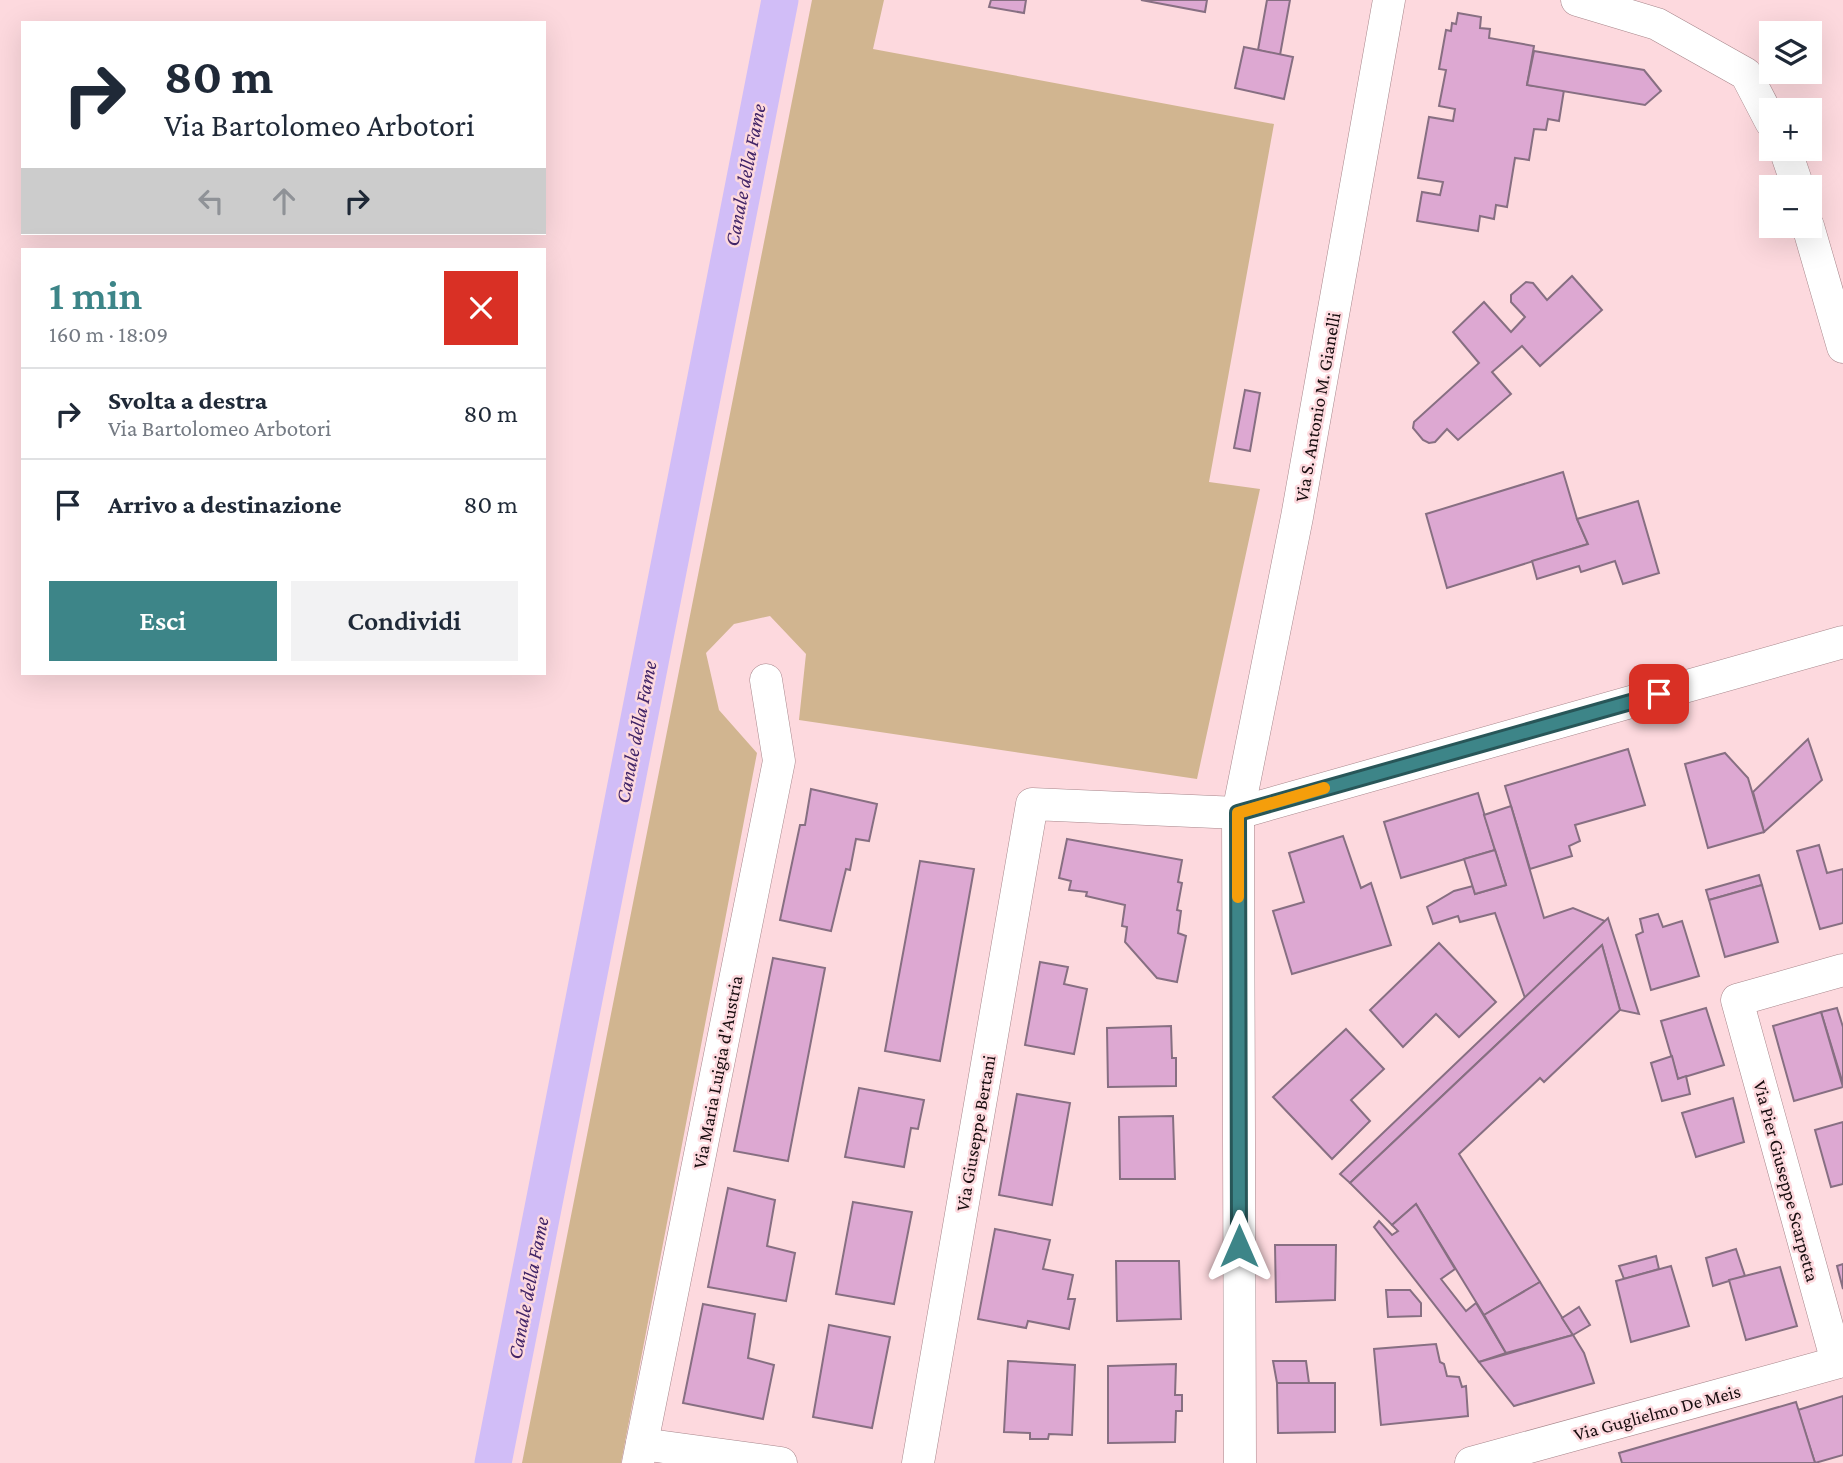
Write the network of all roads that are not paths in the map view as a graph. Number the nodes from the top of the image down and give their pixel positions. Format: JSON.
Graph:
{"nodes":[{"id":1,"x":1389,"y":0,"type":"edge"},
{"id":2,"x":1577,"y":0,"type":"edge"},
{"id":3,"x":1759,"y":99,"type":"edge"},
{"id":4,"x":1812,"y":238,"type":"edge"},
{"id":5,"x":1842,"y":337,"type":"edge"},
{"id":6,"x":1843,"y":642,"type":"edge"},
{"id":7,"x":766,"y":680,"type":"dead end"},
{"id":8,"x":1238,"y":813,"type":"junction"},
{"id":9,"x":1843,"y":970,"type":"edge"},
{"id":10,"x":1840,"y":1361,"type":"edge"},
{"id":11,"x":640,"y":1453,"type":"edge"},
{"id":12,"x":781,"y":1463,"type":"edge"},
{"id":13,"x":918,"y":1463,"type":"edge"},
{"id":14,"x":1240,"y":1463,"type":"edge"},
{"id":15,"x":1471,"y":1463,"type":"edge"}],
"edges":[{"from":1,"to":8,"type":"street","name":"Via S. Antonio M. Gianelli"},
{"from":2,"to":3,"type":"street"},
{"from":4,"to":5,"type":"street"},
{"from":6,"to":8,"type":"street"},
{"from":7,"to":11,"type":"street","name":"Via Maria Luigia d'Austria"},
{"from":8,"to":13,"type":"street","name":"Via Giuseppe Bertani"},
{"from":8,"to":14,"type":"street","name":"Via S. Antonio M. Gianelli"},
{"from":9,"to":10,"type":"street","name":"Via Pier Giuseppe Scarpetta"},
{"from":10,"to":15,"type":"street","name":"Via Guglielmo De Meis"},
{"from":11,"to":12,"type":"street"}]}
